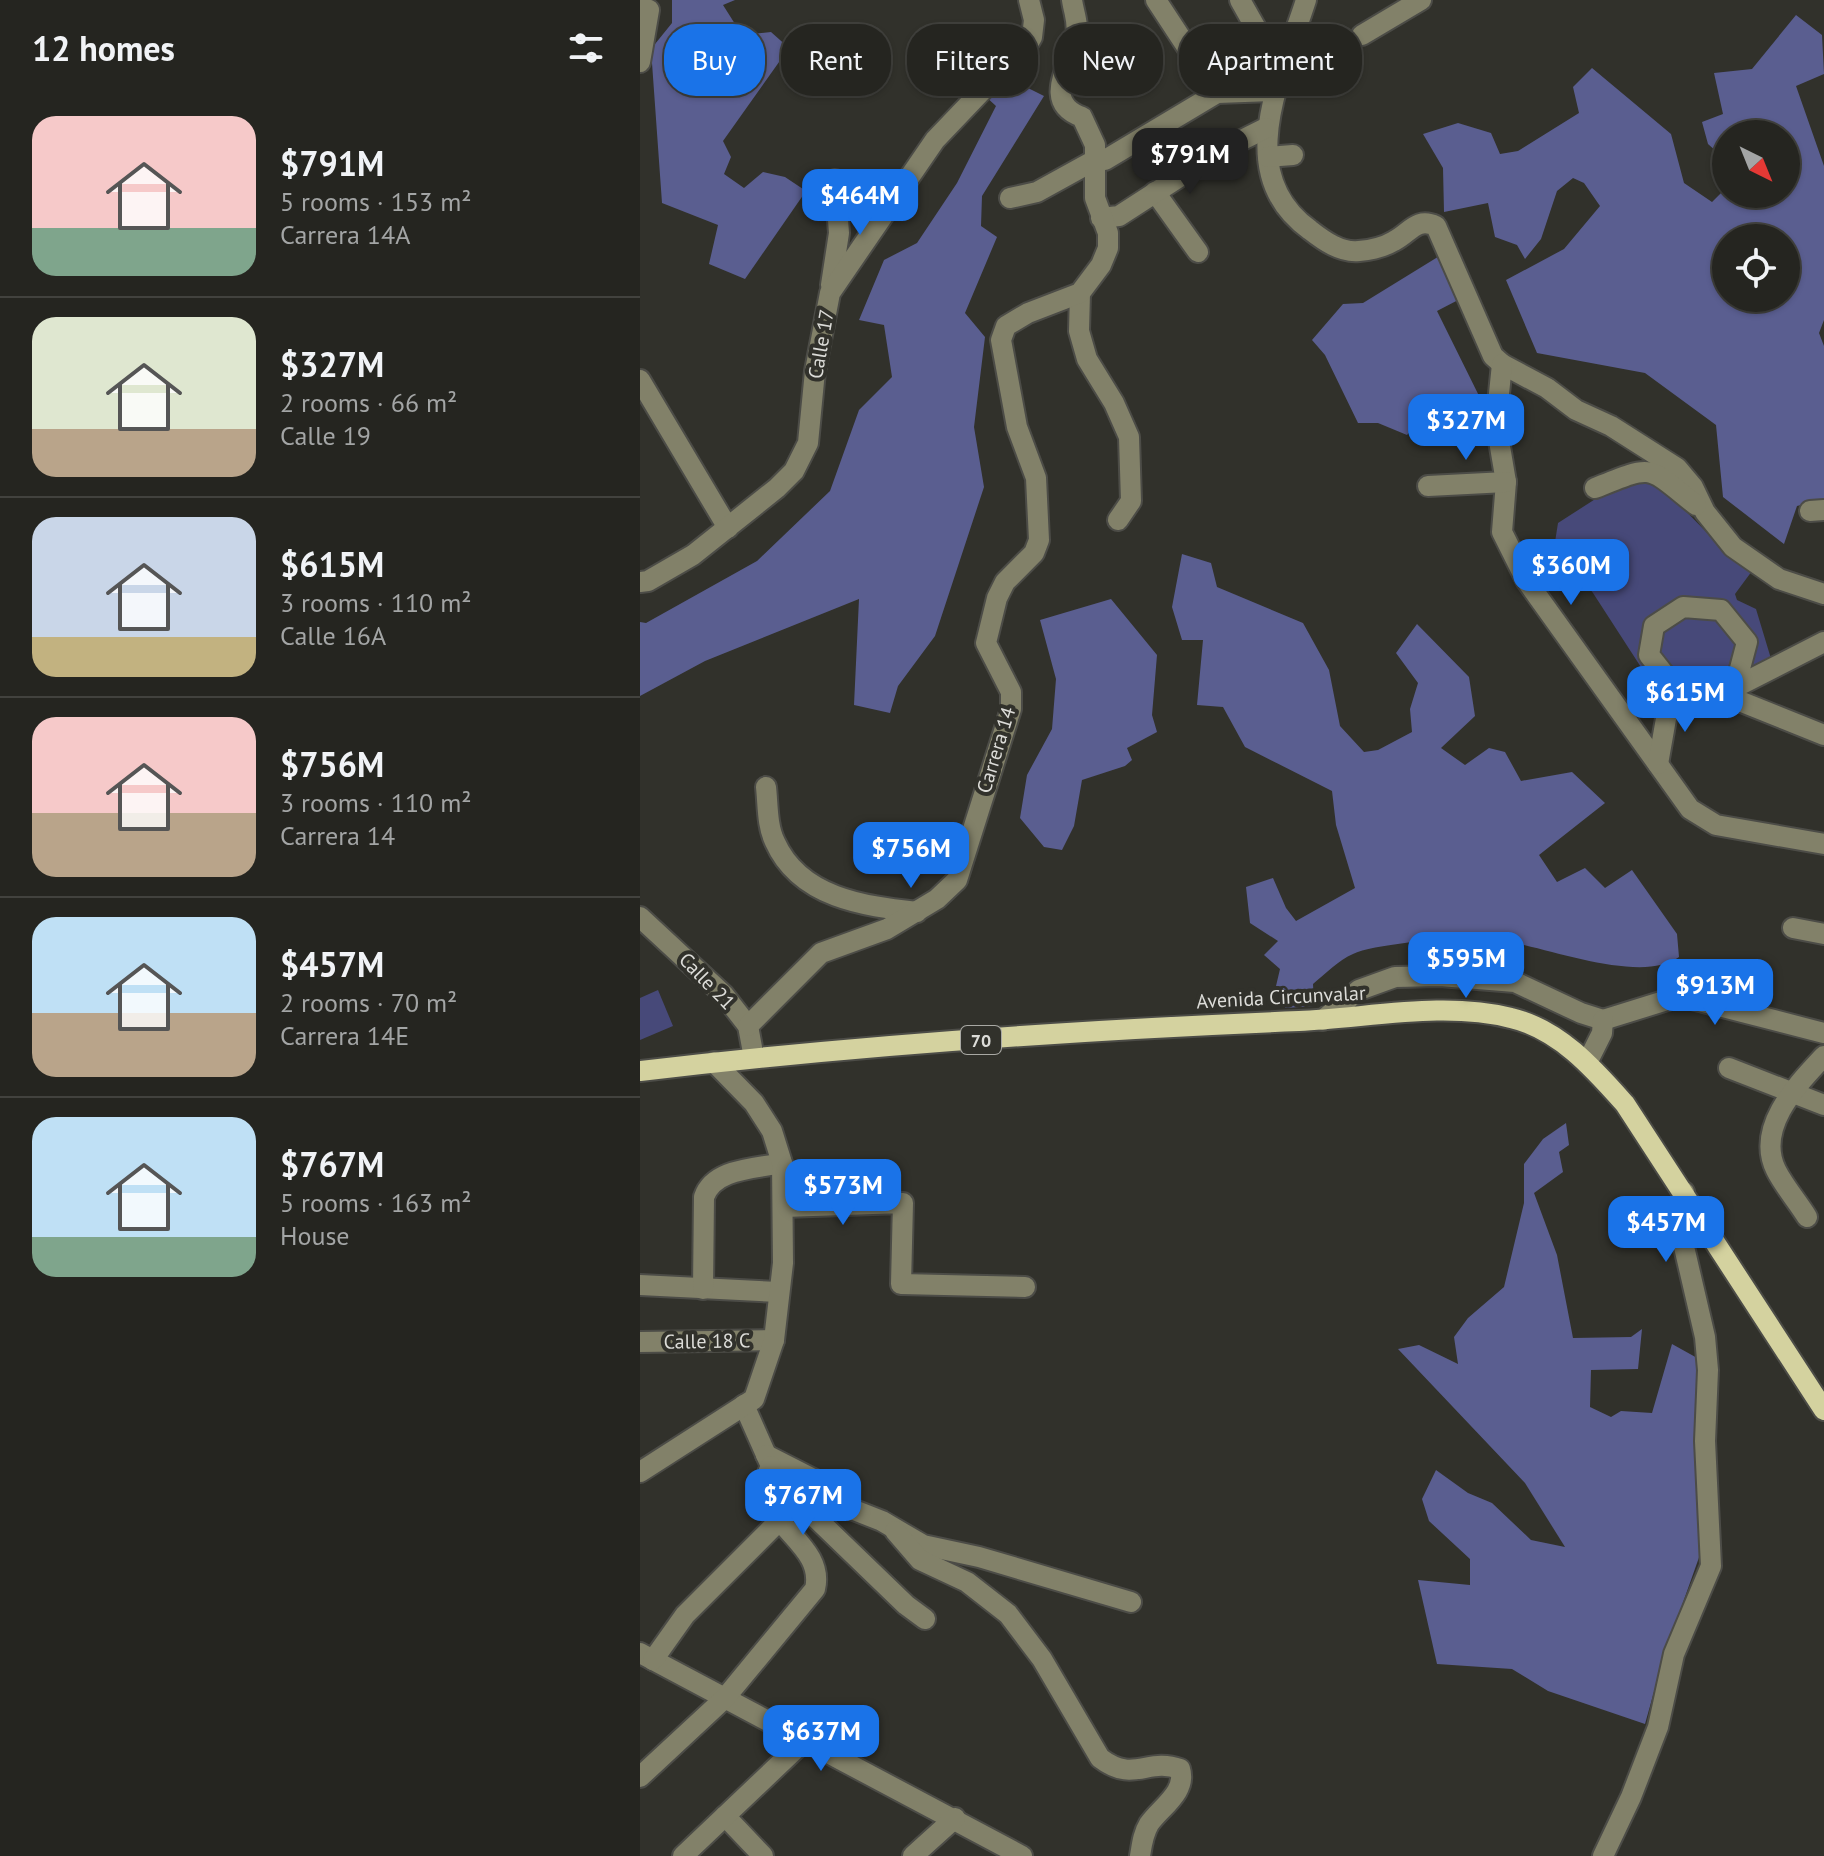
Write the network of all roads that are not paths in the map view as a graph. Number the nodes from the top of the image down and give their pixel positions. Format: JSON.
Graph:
{"nodes":[{"id":1,"x":1029,"y":0,"type":"edge"},
{"id":2,"x":1072,"y":0,"type":"edge"},
{"id":3,"x":1156,"y":0,"type":"edge"},
{"id":4,"x":1240,"y":0,"type":"edge"},
{"id":5,"x":1306,"y":0,"type":"edge"},
{"id":6,"x":1421,"y":0,"type":"edge"},
{"id":7,"x":640,"y":6,"type":"edge"},
{"id":8,"x":1254,"y":24,"type":"edge"},
{"id":9,"x":1298,"y":24,"type":"edge"},
{"id":10,"x":1179,"y":35,"type":"edge"},
{"id":11,"x":1362,"y":35,"type":"dead end"},
{"id":12,"x":640,"y":62,"type":"edge"},
{"id":13,"x":1212,"y":96,"type":"edge"},
{"id":14,"x":1274,"y":96,"type":"edge"},
{"id":15,"x":1266,"y":128,"type":"junction"},
{"id":16,"x":1293,"y":155,"type":"dead end"},
{"id":17,"x":1268,"y":157,"type":"junction"},
{"id":18,"x":1095,"y":160,"type":"junction"},
{"id":19,"x":835,"y":180,"type":"dead end"},
{"id":20,"x":1155,"y":192,"type":"junction"},
{"id":21,"x":1010,"y":198,"type":"dead end"},
{"id":22,"x":1101,"y":218,"type":"junction"},
{"id":23,"x":1198,"y":252,"type":"dead end"},
{"id":24,"x":830,"y":293,"type":"junction"},
{"id":25,"x":1080,"y":293,"type":"junction"},
{"id":26,"x":1502,"y":364,"type":"junction"},
{"id":27,"x":640,"y":380,"type":"edge"},
{"id":28,"x":1506,"y":482,"type":"junction"},
{"id":29,"x":1428,"y":486,"type":"dead end"},
{"id":30,"x":1595,"y":488,"type":"dead end"},
{"id":31,"x":1705,"y":512,"type":"junction"},
{"id":32,"x":1118,"y":520,"type":"dead end"},
{"id":33,"x":728,"y":528,"type":"junction"},
{"id":34,"x":640,"y":582,"type":"edge"},
{"id":35,"x":1824,"y":594,"type":"edge"},
{"id":36,"x":1824,"y":642,"type":"edge"},
{"id":37,"x":1722,"y":694,"type":"junction"},
{"id":38,"x":1670,"y":696,"type":"junction"},
{"id":39,"x":1824,"y":735,"type":"edge"},
{"id":40,"x":1658,"y":764,"type":"junction"},
{"id":41,"x":766,"y":787,"type":"dead end"},
{"id":42,"x":1824,"y":844,"type":"edge"},
{"id":43,"x":917,"y":912,"type":"junction"},
{"id":44,"x":640,"y":917,"type":"edge"},
{"id":45,"x":1793,"y":928,"type":"dead end"},
{"id":46,"x":1824,"y":934,"type":"edge"},
{"id":47,"x":1323,"y":1020,"type":"junction"},
{"id":48,"x":1603,"y":1020,"type":"junction"},
{"id":49,"x":748,"y":1026,"type":"junction"},
{"id":50,"x":1824,"y":1033,"type":"edge"},
{"id":51,"x":1824,"y":1056,"type":"edge"},
{"id":52,"x":754,"y":1058,"type":"junction"},
{"id":53,"x":714,"y":1062,"type":"junction"},
{"id":54,"x":1587,"y":1063,"type":"junction"},
{"id":55,"x":1729,"y":1068,"type":"dead end"},
{"id":56,"x":640,"y":1071,"type":"edge"},
{"id":57,"x":1791,"y":1092,"type":"junction"},
{"id":58,"x":1824,"y":1105,"type":"edge"},
{"id":59,"x":782,"y":1163,"type":"junction"},
{"id":60,"x":1684,"y":1192,"type":"junction"},
{"id":61,"x":783,"y":1207,"type":"junction"},
{"id":62,"x":1807,"y":1217,"type":"dead end"},
{"id":63,"x":640,"y":1285,"type":"edge"},
{"id":64,"x":1025,"y":1287,"type":"dead end"},
{"id":65,"x":703,"y":1289,"type":"junction"},
{"id":66,"x":779,"y":1292,"type":"junction"},
{"id":67,"x":774,"y":1340,"type":"junction"},
{"id":68,"x":640,"y":1342,"type":"edge"},
{"id":69,"x":749,"y":1402,"type":"junction"},
{"id":70,"x":1824,"y":1410,"type":"edge"},
{"id":71,"x":768,"y":1461,"type":"junction"},
{"id":72,"x":640,"y":1472,"type":"edge"},
{"id":73,"x":780,"y":1520,"type":"junction"},
{"id":74,"x":895,"y":1531,"type":"junction"},
{"id":75,"x":1131,"y":1602,"type":"dead end"},
{"id":76,"x":925,"y":1619,"type":"dead end"},
{"id":77,"x":643,"y":1655,"type":"edge"},
{"id":78,"x":725,"y":1698,"type":"junction"},
{"id":79,"x":805,"y":1740,"type":"junction"},
{"id":80,"x":640,"y":1777,"type":"edge"},
{"id":81,"x":725,"y":1816,"type":"junction"},
{"id":82,"x":955,"y":1818,"type":"junction"},
{"id":83,"x":683,"y":1856,"type":"edge"},
{"id":84,"x":763,"y":1856,"type":"edge"},
{"id":85,"x":913,"y":1856,"type":"edge"},
{"id":86,"x":1022,"y":1856,"type":"edge"},
{"id":87,"x":1140,"y":1856,"type":"edge"},
{"id":88,"x":1603,"y":1856,"type":"edge"}],
"edges":[{"from":1,"to":24,"type":"street","name":"Calle 17"},
{"from":2,"to":18,"type":"street"},
{"from":3,"to":10,"type":"street"},
{"from":4,"to":8,"type":"street"},
{"from":5,"to":9,"type":"street"},
{"from":6,"to":11,"type":"street"},
{"from":7,"to":12,"type":"street"},
{"from":13,"to":18,"type":"street"},
{"from":14,"to":15,"type":"street"},
{"from":15,"to":17,"type":"street"},
{"from":15,"to":20,"type":"street"},
{"from":16,"to":17,"type":"street"},
{"from":17,"to":26,"type":"street"},
{"from":18,"to":21,"type":"street"},
{"from":18,"to":22,"type":"street"},
{"from":19,"to":24,"type":"street"},
{"from":20,"to":22,"type":"street"},
{"from":20,"to":23,"type":"street"},
{"from":22,"to":25,"type":"street"},
{"from":24,"to":33,"type":"street","name":"Calle 17"},
{"from":25,"to":32,"type":"street"},
{"from":25,"to":43,"type":"street","name":"Carrera 14"},
{"from":26,"to":28,"type":"street"},
{"from":26,"to":31,"type":"street"},
{"from":27,"to":33,"type":"street"},
{"from":28,"to":29,"type":"street"},
{"from":28,"to":40,"type":"street"},
{"from":30,"to":31,"type":"street"},
{"from":31,"to":35,"type":"street"},
{"from":33,"to":34,"type":"street","name":"Calle 17"},
{"from":36,"to":37,"type":"street"},
{"from":37,"to":38,"type":"street"},
{"from":37,"to":38,"type":"street"},
{"from":37,"to":39,"type":"street"},
{"from":38,"to":40,"type":"street"},
{"from":40,"to":42,"type":"street"},
{"from":41,"to":43,"type":"street"},
{"from":43,"to":49,"type":"street","name":"Carrera 14"},
{"from":44,"to":49,"type":"street","name":"Calle 21"},
{"from":45,"to":46,"type":"street"},
{"from":47,"to":48,"type":"street"},
{"from":47,"to":52,"type":"main road","name":"Avenida Circunvalar","number":"70"},
{"from":47,"to":54,"type":"main road","name":"Avenida Circunvalar","number":"70"},
{"from":48,"to":50,"type":"street"},
{"from":48,"to":54,"type":"street"},
{"from":49,"to":52,"type":"street","name":"Calle 21"},
{"from":51,"to":57,"type":"street"},
{"from":52,"to":53,"type":"main road","name":"Avenida Circunvalar","number":"70"},
{"from":53,"to":56,"type":"main road","name":"Avenida Circunvalar","number":"70"},
{"from":53,"to":59,"type":"street"},
{"from":54,"to":60,"type":"main road","name":"Avenida Circunvalar","number":"70"},
{"from":55,"to":57,"type":"street"},
{"from":57,"to":58,"type":"street"},
{"from":57,"to":62,"type":"street"},
{"from":59,"to":61,"type":"street"},
{"from":59,"to":65,"type":"street"},
{"from":60,"to":70,"type":"main road","name":"Avenida Circunvalar","number":"70"},
{"from":60,"to":88,"type":"street"},
{"from":61,"to":64,"type":"street"},
{"from":61,"to":66,"type":"street"},
{"from":63,"to":65,"type":"street"},
{"from":65,"to":66,"type":"street"},
{"from":66,"to":67,"type":"street"},
{"from":67,"to":68,"type":"street","name":"Calle 18 C"},
{"from":67,"to":69,"type":"street"},
{"from":69,"to":71,"type":"street"},
{"from":69,"to":72,"type":"street"},
{"from":71,"to":73,"type":"street"},
{"from":71,"to":74,"type":"street"},
{"from":71,"to":76,"type":"street"},
{"from":73,"to":77,"type":"street"},
{"from":73,"to":78,"type":"street"},
{"from":74,"to":75,"type":"street"},
{"from":74,"to":87,"type":"street"},
{"from":77,"to":78,"type":"street"},
{"from":78,"to":79,"type":"street"},
{"from":78,"to":80,"type":"street"},
{"from":79,"to":81,"type":"street"},
{"from":79,"to":82,"type":"street"},
{"from":81,"to":83,"type":"street"},
{"from":81,"to":84,"type":"street"},
{"from":82,"to":85,"type":"street"},
{"from":82,"to":86,"type":"street"}]}
